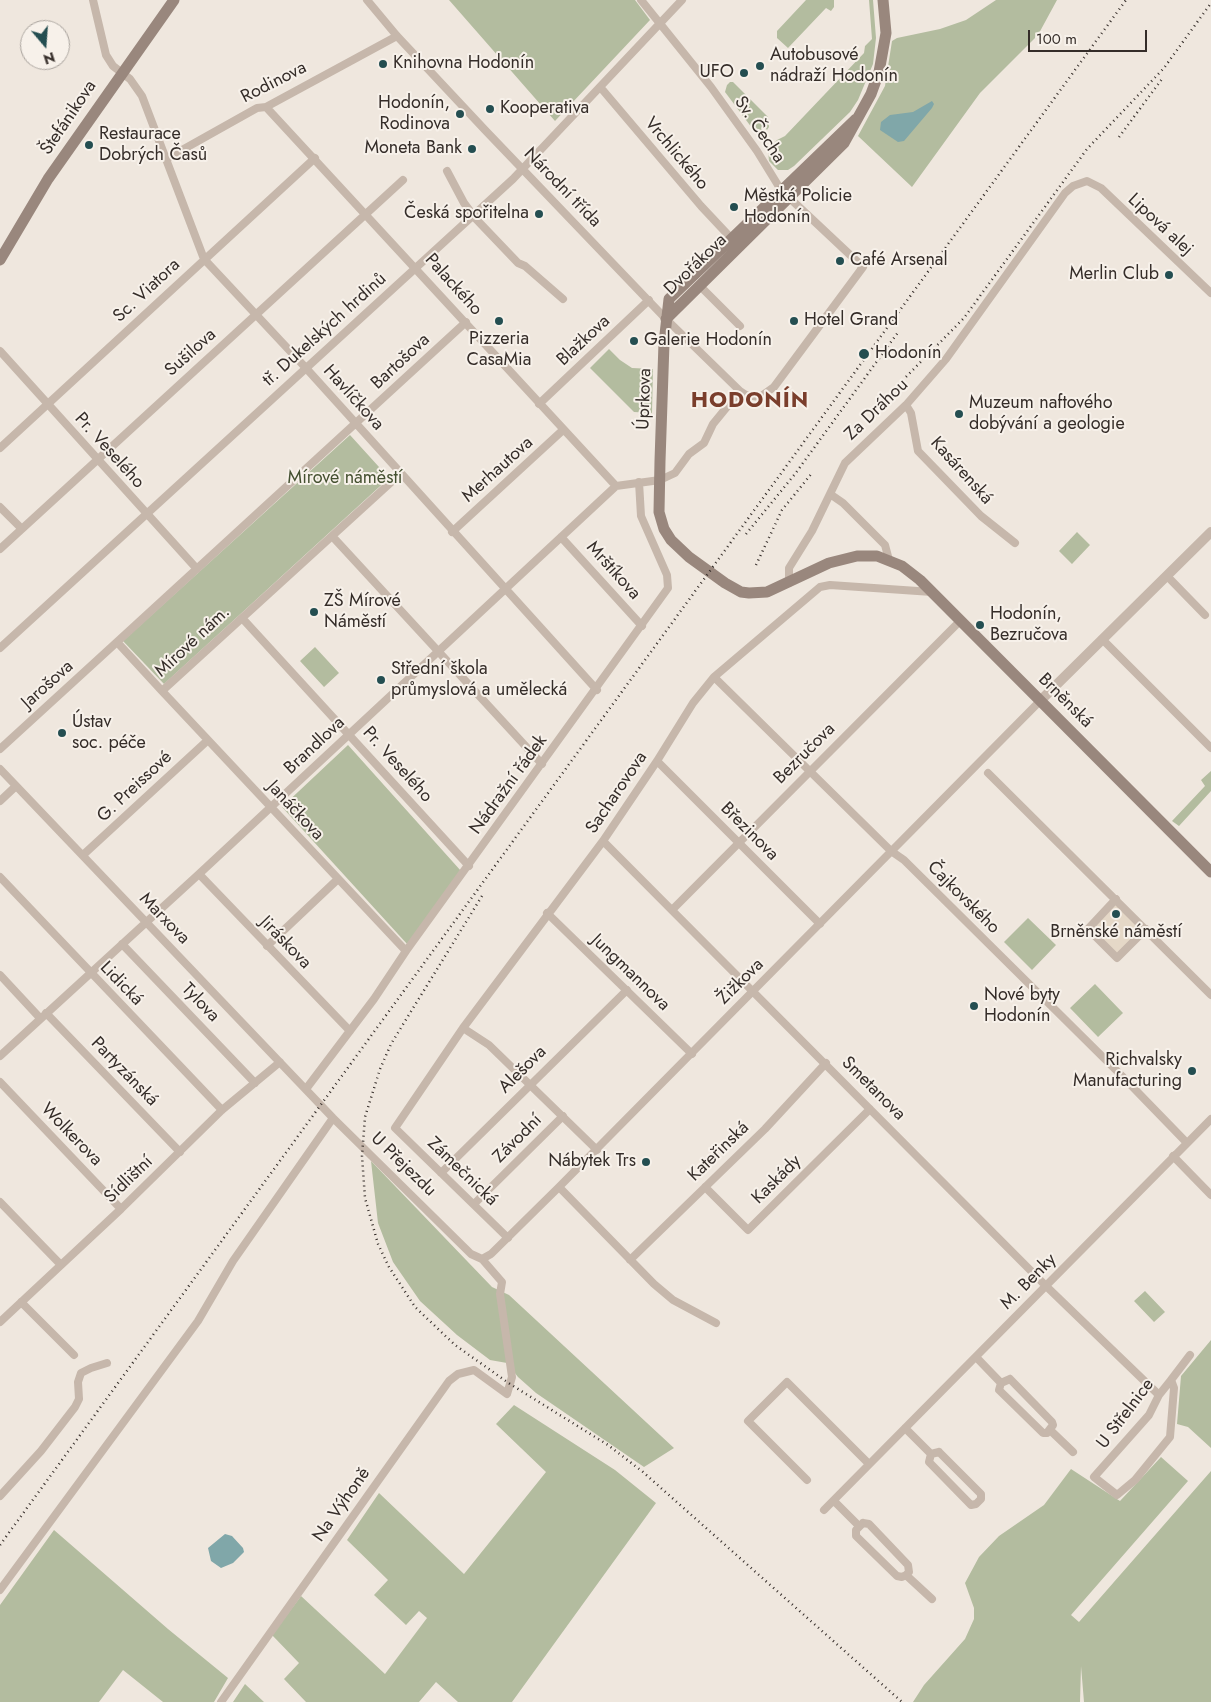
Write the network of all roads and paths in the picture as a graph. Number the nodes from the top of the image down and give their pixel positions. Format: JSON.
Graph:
{"nodes":[{"id":1,"x":93,"y":0,"type":"edge"},
{"id":2,"x":174,"y":0,"type":"edge"},
{"id":3,"x":367,"y":0,"type":"edge"},
{"id":4,"x":641,"y":0,"type":"edge"},
{"id":5,"x":682,"y":0,"type":"edge"},
{"id":6,"x":883,"y":0,"type":"edge"},
{"id":7,"x":660,"y":25,"type":"junction"},
{"id":8,"x":397,"y":36,"type":"junction"},
{"id":9,"x":121,"y":72,"type":"junction"},
{"id":10,"x":601,"y":88,"type":"junction"},
{"id":11,"x":266,"y":107,"type":"junction"},
{"id":12,"x":856,"y":119,"type":"junction"},
{"id":13,"x":315,"y":158,"type":"junction"},
{"id":14,"x":166,"y":159,"type":"junction"},
{"id":15,"x":523,"y":168,"type":"junction"},
{"id":16,"x":447,"y":171,"type":"dead end"},
{"id":17,"x":403,"y":180,"type":"dead end"},
{"id":18,"x":1087,"y":181,"type":"joint"},
{"id":19,"x":781,"y":190,"type":"junction"},
{"id":20,"x":789,"y":199,"type":"junction"},
{"id":21,"x":366,"y":213,"type":"junction"},
{"id":22,"x":473,"y":216,"type":"junction"},
{"id":23,"x":731,"y":238,"type":"junction"},
{"id":24,"x":204,"y":259,"type":"junction"},
{"id":25,"x":0,"y":260,"type":"edge"},
{"id":26,"x":416,"y":267,"type":"junction"},
{"id":27,"x":700,"y":286,"type":"junction"},
{"id":28,"x":1211,"y":293,"type":"edge"},
{"id":29,"x":563,"y":299,"type":"dead end"},
{"id":30,"x":648,"y":300,"type":"junction"},
{"id":31,"x":256,"y":314,"type":"junction"},
{"id":32,"x":666,"y":319,"type":"junction"},
{"id":33,"x":466,"y":322,"type":"junction"},
{"id":34,"x":740,"y":326,"type":"dead end"},
{"id":35,"x":0,"y":352,"type":"edge"},
{"id":36,"x":305,"y":367,"type":"junction"},
{"id":37,"x":740,"y":391,"type":"junction"},
{"id":38,"x":47,"y":404,"type":"junction"},
{"id":39,"x":539,"y":404,"type":"junction"},
{"id":40,"x":906,"y":405,"type":"junction"},
{"id":41,"x":356,"y":424,"type":"junction"},
{"id":42,"x":563,"y":430,"type":"junction"},
{"id":43,"x":0,"y":448,"type":"edge"},
{"id":44,"x":97,"y":460,"type":"junction"},
{"id":45,"x":400,"y":474,"type":"junction"},
{"id":46,"x":660,"y":480,"type":"junction"},
{"id":47,"x":639,"y":482,"type":"junction"},
{"id":48,"x":616,"y":486,"type":"junction"},
{"id":49,"x":830,"y":494,"type":"junction"},
{"id":50,"x":0,"y":507,"type":"edge"},
{"id":51,"x":147,"y":514,"type":"junction"},
{"id":52,"x":22,"y":529,"type":"junction"},
{"id":53,"x":452,"y":532,"type":"junction"},
{"id":54,"x":1211,"y":532,"type":"edge"},
{"id":55,"x":332,"y":536,"type":"junction"},
{"id":56,"x":561,"y":537,"type":"junction"},
{"id":57,"x":1016,"y":543,"type":"dead end"},
{"id":58,"x":0,"y":549,"type":"edge"},
{"id":59,"x":890,"y":560,"type":"junction"},
{"id":60,"x":197,"y":569,"type":"junction"},
{"id":61,"x":1167,"y":576,"type":"junction"},
{"id":62,"x":789,"y":583,"type":"junction"},
{"id":63,"x":505,"y":590,"type":"junction"},
{"id":64,"x":932,"y":592,"type":"junction"},
{"id":65,"x":1205,"y":615,"type":"dead end"},
{"id":66,"x":242,"y":618,"type":"junction"},
{"id":67,"x":960,"y":620,"type":"junction"},
{"id":68,"x":642,"y":626,"type":"junction"},
{"id":69,"x":1102,"y":639,"type":"junction"},
{"id":70,"x":117,"y":642,"type":"junction"},
{"id":71,"x":0,"y":648,"type":"edge"},
{"id":72,"x":439,"y":650,"type":"junction"},
{"id":73,"x":714,"y":677,"type":"junction"},
{"id":74,"x":596,"y":690,"type":"junction"},
{"id":75,"x":162,"y":691,"type":"junction"},
{"id":76,"x":1040,"y":701,"type":"junction"},
{"id":77,"x":349,"y":735,"type":"junction"},
{"id":78,"x":208,"y":740,"type":"junction"},
{"id":79,"x":1211,"y":748,"type":"edge"},
{"id":80,"x":0,"y":749,"type":"edge"},
{"id":81,"x":657,"y":761,"type":"junction"},
{"id":82,"x":542,"y":764,"type":"junction"},
{"id":83,"x":0,"y":769,"type":"edge"},
{"id":84,"x":809,"y":771,"type":"junction"},
{"id":85,"x":988,"y":773,"type":"dead end"},
{"id":86,"x":16,"y":786,"type":"junction"},
{"id":87,"x":0,"y":800,"type":"edge"},
{"id":88,"x":271,"y":807,"type":"junction"},
{"id":89,"x":603,"y":841,"type":"junction"},
{"id":90,"x":739,"y":843,"type":"junction"},
{"id":91,"x":891,"y":851,"type":"junction"},
{"id":92,"x":83,"y":855,"type":"junction"},
{"id":93,"x":469,"y":866,"type":"junction"},
{"id":94,"x":1211,"y":872,"type":"edge"},
{"id":95,"x":199,"y":874,"type":"junction"},
{"id":96,"x":0,"y":878,"type":"edge"},
{"id":97,"x":338,"y":879,"type":"junction"},
{"id":98,"x":1116,"y":899,"type":"junction"},
{"id":99,"x":672,"y":910,"type":"junction"},
{"id":100,"x":548,"y":913,"type":"junction"},
{"id":101,"x":146,"y":922,"type":"junction"},
{"id":102,"x":820,"y":924,"type":"junction"},
{"id":103,"x":1146,"y":929,"type":"junction"},
{"id":104,"x":122,"y":944,"type":"junction"},
{"id":105,"x":266,"y":946,"type":"junction"},
{"id":106,"x":406,"y":951,"type":"junction"},
{"id":107,"x":90,"y":973,"type":"junction"},
{"id":108,"x":0,"y":975,"type":"edge"},
{"id":109,"x":626,"y":990,"type":"junction"},
{"id":110,"x":754,"y":991,"type":"junction"},
{"id":111,"x":1211,"y":995,"type":"edge"},
{"id":112,"x":43,"y":1016,"type":"junction"},
{"id":113,"x":463,"y":1028,"type":"junction"},
{"id":114,"x":350,"y":1031,"type":"junction"},
{"id":115,"x":692,"y":1054,"type":"junction"},
{"id":116,"x":0,"y":1056,"type":"edge"},
{"id":117,"x":280,"y":1062,"type":"junction"},
{"id":118,"x":826,"y":1063,"type":"junction"},
{"id":119,"x":0,"y":1082,"type":"edge"},
{"id":120,"x":255,"y":1084,"type":"junction"},
{"id":121,"x":530,"y":1084,"type":"junction"},
{"id":122,"x":306,"y":1089,"type":"junction"},
{"id":123,"x":870,"y":1109,"type":"junction"},
{"id":124,"x":222,"y":1110,"type":"junction"},
{"id":125,"x":563,"y":1116,"type":"junction"},
{"id":126,"x":333,"y":1118,"type":"junction"},
{"id":127,"x":1211,"y":1119,"type":"edge"},
{"id":128,"x":395,"y":1128,"type":"joint"},
{"id":129,"x":1187,"y":1143,"type":"junction"},
{"id":130,"x":597,"y":1150,"type":"junction"},
{"id":131,"x":180,"y":1152,"type":"junction"},
{"id":132,"x":1173,"y":1156,"type":"junction"},
{"id":133,"x":442,"y":1173,"type":"junction"},
{"id":134,"x":705,"y":1187,"type":"junction"},
{"id":135,"x":559,"y":1188,"type":"junction"},
{"id":136,"x":1211,"y":1194,"type":"edge"},
{"id":137,"x":0,"y":1202,"type":"edge"},
{"id":138,"x":474,"y":1204,"type":"junction"},
{"id":139,"x":121,"y":1209,"type":"junction"},
{"id":140,"x":508,"y":1238,"type":"junction"},
{"id":141,"x":482,"y":1259,"type":"junction"},
{"id":142,"x":630,"y":1260,"type":"junction"},
{"id":143,"x":61,"y":1265,"type":"junction"},
{"id":144,"x":1046,"y":1286,"type":"junction"},
{"id":145,"x":21,"y":1302,"type":"junction"},
{"id":146,"x":0,"y":1322,"type":"edge"},
{"id":147,"x":716,"y":1323,"type":"dead end"},
{"id":148,"x":74,"y":1354,"type":"dead end"},
{"id":149,"x":1190,"y":1355,"type":"dead end"},
{"id":150,"x":976,"y":1357,"type":"junction"},
{"id":151,"x":107,"y":1363,"type":"dead end"},
{"id":152,"x":1171,"y":1380,"type":"junction"},
{"id":153,"x":1001,"y":1383,"type":"junction"},
{"id":154,"x":1159,"y":1395,"type":"junction"},
{"id":155,"x":904,"y":1428,"type":"junction"},
{"id":156,"x":1050,"y":1430,"type":"junction"},
{"id":157,"x":1073,"y":1452,"type":"dead end"},
{"id":158,"x":931,"y":1454,"type":"junction"},
{"id":159,"x":869,"y":1464,"type":"junction"},
{"id":160,"x":807,"y":1480,"type":"dead end"},
{"id":161,"x":0,"y":1496,"type":"edge"},
{"id":162,"x":834,"y":1501,"type":"junction"},
{"id":163,"x":824,"y":1510,"type":"dead end"},
{"id":164,"x":859,"y":1526,"type":"junction"},
{"id":165,"x":906,"y":1575,"type":"junction"},
{"id":166,"x":0,"y":1590,"type":"edge"},
{"id":167,"x":932,"y":1599,"type":"dead end"},
{"id":168,"x":221,"y":1702,"type":"edge"}],
"edges":[{"from":1,"to":9,"type":"street","name":"Havlíčkova"},
{"from":2,"to":9,"type":"main road","name":"Štefánikova"},
{"from":3,"to":8,"type":"street","name":"Národní třída"},
{"from":4,"to":7,"type":"street","name":"Sv. Čecha"},
{"from":5,"to":7,"type":"street","name":"tř. Dukelských hrdinů"},
{"from":6,"to":12,"type":"main road","name":"Dvořákova"},
{"from":7,"to":10,"type":"street","name":"tř. Dukelských hrdinů"},
{"from":7,"to":19,"type":"street","name":"Sv. Čecha"},
{"from":8,"to":11,"type":"street","name":"Rodinova"},
{"from":8,"to":15,"type":"street","name":"Národní třída"},
{"from":9,"to":14,"type":"street","name":"Havlíčkova"},
{"from":9,"to":25,"type":"main road","name":"Štefánikova"},
{"from":10,"to":15,"type":"street","name":"tř. Dukelských hrdinů"},
{"from":10,"to":23,"type":"street","name":"Vrchlického"},
{"from":11,"to":13,"type":"street","name":"Palackého"},
{"from":11,"to":14,"type":"street","name":"Rodinova"},
{"from":12,"to":19,"type":"main road","name":"Dvořákova"},
{"from":12,"to":20,"type":"main road","name":"Dvořákova"},
{"from":13,"to":21,"type":"street","name":"Palackého"},
{"from":13,"to":24,"type":"street","name":"Sc. Viatora"},
{"from":14,"to":24,"type":"street","name":"Havlíčkova"},
{"from":15,"to":22,"type":"street","name":"tř. Dukelských hrdinů"},
{"from":15,"to":30,"type":"street","name":"Národní třída"},
{"from":16,"to":22,"type":"street"},
{"from":17,"to":21,"type":"street","name":"Sušilova"},
{"from":18,"to":28,"type":"street","name":"Lipová alej"},
{"from":18,"to":40,"type":"street","name":"Za Dráhou"},
{"from":19,"to":20,"type":"street","name":"Sv. Čecha"},
{"from":19,"to":23,"type":"main road","name":"Dvořákova"},
{"from":20,"to":27,"type":"main road","name":"Dvořákova"},
{"from":20,"to":37,"type":"street","name":"Sv. Čecha"},
{"from":21,"to":26,"type":"street","name":"Palackého"},
{"from":21,"to":31,"type":"street","name":"Sušilova"},
{"from":22,"to":26,"type":"street","name":"tř. Dukelských hrdinů"},
{"from":22,"to":29,"type":"street"},
{"from":23,"to":32,"type":"main road","name":"Dvořákova"},
{"from":24,"to":31,"type":"street","name":"Havlíčkova"},
{"from":24,"to":38,"type":"street","name":"Sc. Viatora"},
{"from":26,"to":33,"type":"street","name":"Palackého"},
{"from":26,"to":36,"type":"street","name":"tř. Dukelských hrdinů"},
{"from":27,"to":32,"type":"main road","name":"Dvořákova"},
{"from":27,"to":34,"type":"street"},
{"from":30,"to":32,"type":"street","name":"Národní třída"},
{"from":30,"to":39,"type":"street","name":"Blažkova"},
{"from":31,"to":36,"type":"street","name":"Havlíčkova"},
{"from":31,"to":44,"type":"street","name":"Sušilova"},
{"from":32,"to":37,"type":"street","name":"Národní třída"},
{"from":32,"to":46,"type":"main road","name":"Úprkova"},
{"from":33,"to":39,"type":"street","name":"Palackého"},
{"from":33,"to":41,"type":"street","name":"Bartošova"},
{"from":35,"to":38,"type":"street","name":"Pr. Veselého"},
{"from":36,"to":41,"type":"street","name":"Havlíčkova"},
{"from":36,"to":51,"type":"street","name":"tř. Dukelských hrdinů"},
{"from":37,"to":46,"type":"street"},
{"from":38,"to":43,"type":"street","name":"Sc. Viatora"},
{"from":38,"to":44,"type":"street","name":"Pr. Veselého"},
{"from":39,"to":42,"type":"street","name":"Palackého"},
{"from":40,"to":49,"type":"street","name":"Za Dráhou"},
{"from":40,"to":57,"type":"street","name":"Kasárenská"},
{"from":41,"to":45,"type":"street","name":"Havlíčkova"},
{"from":41,"to":60,"type":"street"},
{"from":42,"to":48,"type":"street","name":"Palackého"},
{"from":42,"to":53,"type":"street","name":"Merhautova"},
{"from":44,"to":51,"type":"street","name":"Pr. Veselého"},
{"from":44,"to":52,"type":"street","name":"Sušilova"},
{"from":45,"to":53,"type":"street","name":"Havlíčkova"},
{"from":45,"to":55,"type":"street","name":"Mírové nám."},
{"from":46,"to":47,"type":"street"},
{"from":46,"to":62,"type":"main road","name":"Brněnská"},
{"from":47,"to":48,"type":"street"},
{"from":47,"to":68,"type":"street","name":"Nádražní řádek"},
{"from":48,"to":56,"type":"street","name":"Brandlova"},
{"from":49,"to":59,"type":"street"},
{"from":49,"to":62,"type":"street","name":"Za Dráhou"},
{"from":50,"to":52,"type":"street"},
{"from":51,"to":60,"type":"street","name":"Pr. Veselého"},
{"from":51,"to":71,"type":"street","name":"tř. Dukelských hrdinů"},
{"from":52,"to":58,"type":"street","name":"Sušilova"},
{"from":53,"to":63,"type":"street","name":"Havlíčkova"},
{"from":54,"to":61,"type":"street"},
{"from":55,"to":66,"type":"street","name":"Mírové nám."},
{"from":55,"to":72,"type":"street"},
{"from":56,"to":63,"type":"street","name":"Brandlova"},
{"from":56,"to":68,"type":"street","name":"Mrštíkova"},
{"from":59,"to":62,"type":"main road","name":"Brněnská"},
{"from":59,"to":64,"type":"main road","name":"Brněnská"},
{"from":60,"to":70,"type":"street"},
{"from":61,"to":65,"type":"street"},
{"from":61,"to":69,"type":"street"},
{"from":63,"to":72,"type":"street","name":"Brandlova"},
{"from":63,"to":74,"type":"street","name":"Havlíčkova"},
{"from":64,"to":67,"type":"main road","name":"Brněnská"},
{"from":64,"to":73,"type":"street","name":"Sacharovova"},
{"from":66,"to":75,"type":"street","name":"Mírové nám."},
{"from":66,"to":77,"type":"street","name":"Pr. Veselého"},
{"from":67,"to":76,"type":"main road","name":"Brněnská"},
{"from":67,"to":84,"type":"street","name":"Bezručova"},
{"from":68,"to":74,"type":"street","name":"Nádražní řádek"},
{"from":69,"to":76,"type":"street"},
{"from":69,"to":79,"type":"street"},
{"from":70,"to":75,"type":"street","name":"Mírové nám."},
{"from":70,"to":80,"type":"street","name":"Jarošova"},
{"from":72,"to":77,"type":"street","name":"Brandlova"},
{"from":72,"to":82,"type":"street"},
{"from":73,"to":81,"type":"street","name":"Sacharovova"},
{"from":73,"to":84,"type":"street","name":"Čajkovského"},
{"from":74,"to":82,"type":"street","name":"Nádražní řádek"},
{"from":75,"to":78,"type":"street","name":"Janáčkova"},
{"from":76,"to":91,"type":"street","name":"Žižkova"},
{"from":76,"to":94,"type":"main road","name":"Brněnská"},
{"from":77,"to":88,"type":"street","name":"Brandlova"},
{"from":77,"to":93,"type":"street","name":"Pr. Veselého"},
{"from":78,"to":88,"type":"street","name":"Janáčkova"},
{"from":78,"to":92,"type":"street","name":"G. Preissové"},
{"from":81,"to":89,"type":"street","name":"Sacharovova"},
{"from":81,"to":90,"type":"street","name":"Březinova"},
{"from":82,"to":93,"type":"street","name":"Nádražní řádek"},
{"from":83,"to":86,"type":"street","name":"Marxova"},
{"from":84,"to":90,"type":"street","name":"Bezručova"},
{"from":84,"to":91,"type":"street","name":"Čajkovského"},
{"from":85,"to":98,"type":"street"},
{"from":86,"to":87,"type":"street"},
{"from":86,"to":92,"type":"street","name":"Marxova"},
{"from":88,"to":95,"type":"street","name":"Brandlova"},
{"from":88,"to":97,"type":"street","name":"Janáčkova"},
{"from":89,"to":99,"type":"street","name":"Smetanova"},
{"from":89,"to":100,"type":"street","name":"Sacharovova"},
{"from":90,"to":99,"type":"street","name":"Bezručova"},
{"from":90,"to":102,"type":"street","name":"Březinova"},
{"from":91,"to":102,"type":"street","name":"Žižkova"},
{"from":91,"to":129,"type":"street","name":"Čajkovského"},
{"from":92,"to":101,"type":"street","name":"Marxova"},
{"from":93,"to":106,"type":"street","name":"Nádražní řádek"},
{"from":95,"to":101,"type":"street","name":"Brandlova"},
{"from":95,"to":105,"type":"street","name":"Jiráskova"},
{"from":96,"to":107,"type":"street","name":"Lidická"},
{"from":97,"to":105,"type":"street"},
{"from":97,"to":106,"type":"street","name":"Janáčkova"},
{"from":98,"to":103,"type":"street"},
{"from":98,"to":103,"type":"street"},
{"from":99,"to":110,"type":"street","name":"Smetanova"},
{"from":100,"to":109,"type":"street","name":"Jungmannova"},
{"from":100,"to":113,"type":"street","name":"Sacharovova"},
{"from":101,"to":104,"type":"street","name":"Brandlova"},
{"from":101,"to":117,"type":"street","name":"Marxova"},
{"from":102,"to":110,"type":"street","name":"Žižkova"},
{"from":103,"to":111,"type":"street"},
{"from":104,"to":107,"type":"street","name":"Brandlova"},
{"from":104,"to":120,"type":"street","name":"Tylova"},
{"from":105,"to":114,"type":"street","name":"Jiráskova"},
{"from":106,"to":114,"type":"street","name":"Nádražní řádek"},
{"from":107,"to":112,"type":"street","name":"Brandlova"},
{"from":107,"to":124,"type":"street","name":"Lidická"},
{"from":108,"to":112,"type":"street","name":"Partyzánská"},
{"from":109,"to":115,"type":"street","name":"Jungmannova"},
{"from":109,"to":121,"type":"street","name":"Alešova"},
{"from":110,"to":115,"type":"street","name":"Žižkova"},
{"from":110,"to":118,"type":"street","name":"Smetanova"},
{"from":112,"to":116,"type":"street","name":"Brandlova"},
{"from":112,"to":131,"type":"street","name":"Partyzánská"},
{"from":113,"to":121,"type":"street"},
{"from":113,"to":128,"type":"street","name":"Sacharovova"},
{"from":114,"to":122,"type":"street","name":"Nádražní řádek"},
{"from":115,"to":130,"type":"street","name":"Žižkova"},
{"from":117,"to":120,"type":"street","name":"Sídlištní"},
{"from":117,"to":122,"type":"street","name":"Marxova"},
{"from":118,"to":123,"type":"street","name":"Smetanova"},
{"from":118,"to":134,"type":"street","name":"Kateřinská"},
{"from":119,"to":139,"type":"street","name":"Wolkerova"},
{"from":120,"to":124,"type":"street","name":"Sídlištní"},
{"from":121,"to":125,"type":"street"},
{"from":121,"to":133,"type":"street","name":"Alešova"},
{"from":122,"to":126,"type":"street","name":"U Přejezdu"},
{"from":123,"to":134,"type":"street","name":"Kaskády"},
{"from":123,"to":144,"type":"street","name":"Smetanova"},
{"from":124,"to":131,"type":"street","name":"Sídlištní"},
{"from":125,"to":130,"type":"street"},
{"from":125,"to":138,"type":"street","name":"Závodní"},
{"from":126,"to":141,"type":"street","name":"U Přejezdu"},
{"from":126,"to":166,"type":"street"},
{"from":127,"to":129,"type":"street","name":"M. Benky"},
{"from":128,"to":133,"type":"street","name":"Zámečnická"},
{"from":129,"to":132,"type":"street","name":"M. Benky"},
{"from":130,"to":135,"type":"street","name":"Žižkova"},
{"from":131,"to":139,"type":"street","name":"Sídlištní"},
{"from":132,"to":136,"type":"street"},
{"from":132,"to":144,"type":"street","name":"M. Benky"},
{"from":133,"to":138,"type":"street","name":"Zámečnická"},
{"from":134,"to":142,"type":"street","name":"Kateřinská"},
{"from":135,"to":140,"type":"street","name":"Žižkova"},
{"from":135,"to":142,"type":"street"},
{"from":137,"to":143,"type":"street"},
{"from":138,"to":140,"type":"street","name":"Zámečnická"},
{"from":139,"to":143,"type":"street","name":"Sídlištní"},
{"from":140,"to":141,"type":"street","name":"Žižkova"},
{"from":141,"to":168,"type":"street","name":"Na Výhoně"},
{"from":142,"to":147,"type":"street"},
{"from":143,"to":145,"type":"street","name":"Sídlištní"},
{"from":144,"to":150,"type":"street","name":"M. Benky"},
{"from":144,"to":154,"type":"street","name":"Smetanova"},
{"from":145,"to":146,"type":"street","name":"Sídlištní"},
{"from":145,"to":148,"type":"street"},
{"from":149,"to":152,"type":"street","name":"U Střelnice"},
{"from":150,"to":153,"type":"street"},
{"from":150,"to":155,"type":"street","name":"M. Benky"},
{"from":151,"to":161,"type":"street"},
{"from":152,"to":154,"type":"street","name":"U Střelnice"},
{"from":152,"to":154,"type":"street","name":"U Střelnice"},
{"from":153,"to":156,"type":"street"},
{"from":153,"to":156,"type":"street"},
{"from":155,"to":158,"type":"street"},
{"from":155,"to":159,"type":"street","name":"M. Benky"},
{"from":156,"to":157,"type":"street"},
{"from":158,"to":158,"type":"street"},
{"from":159,"to":160,"type":"street"},
{"from":159,"to":162,"type":"street","name":"M. Benky"},
{"from":162,"to":163,"type":"street","name":"M. Benky"},
{"from":162,"to":164,"type":"street"},
{"from":164,"to":165,"type":"street"},
{"from":164,"to":165,"type":"street"},
{"from":165,"to":167,"type":"street"}]}
